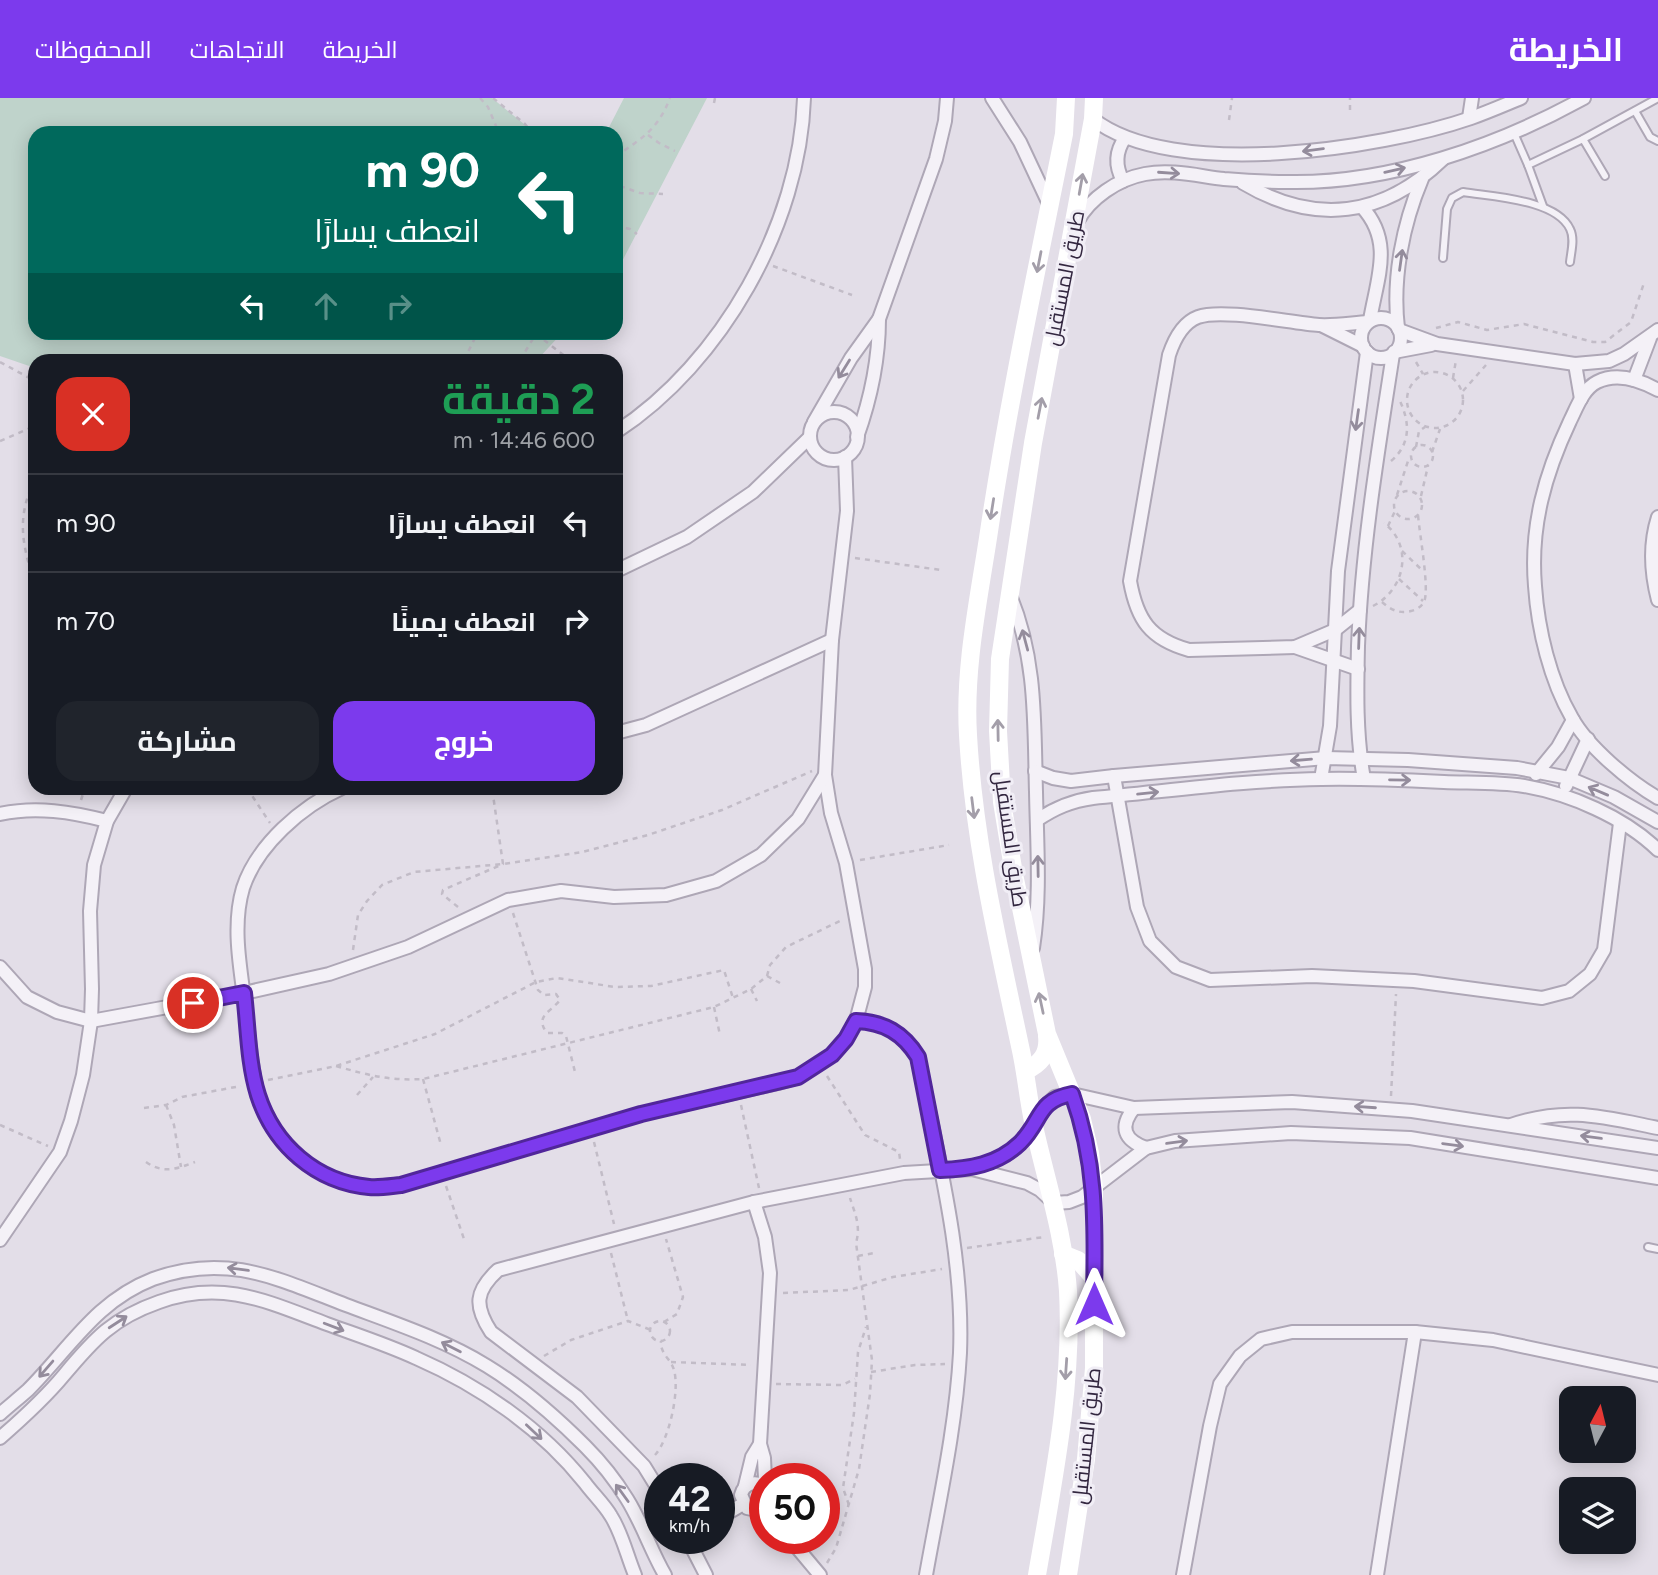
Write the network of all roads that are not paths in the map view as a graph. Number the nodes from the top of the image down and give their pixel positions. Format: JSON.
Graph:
{"nodes":[{"id":1,"x":804,"y":98,"type":"edge"},
{"id":2,"x":947,"y":98,"type":"edge"},
{"id":3,"x":992,"y":98,"type":"edge"},
{"id":4,"x":1066,"y":98,"type":"edge"},
{"id":5,"x":1094,"y":98,"type":"edge"},
{"id":6,"x":1472,"y":98,"type":"edge"},
{"id":7,"x":1521,"y":98,"type":"edge"},
{"id":8,"x":1584,"y":98,"type":"edge"},
{"id":9,"x":1658,"y":99,"type":"edge"},
{"id":10,"x":1635,"y":111,"type":"junction"},
{"id":11,"x":1469,"y":118,"type":"junction"},
{"id":12,"x":1093,"y":120,"type":"junction"},
{"id":13,"x":1514,"y":133,"type":"junction"},
{"id":14,"x":1125,"y":138,"type":"junction"},
{"id":15,"x":1583,"y":139,"type":"junction"},
{"id":16,"x":1658,"y":141,"type":"edge"},
{"id":17,"x":1446,"y":156,"type":"junction"},
{"id":18,"x":1528,"y":165,"type":"junction"},
{"id":19,"x":1605,"y":176,"type":"dead end"},
{"id":20,"x":1422,"y":179,"type":"junction"},
{"id":21,"x":1123,"y":181,"type":"junction"},
{"id":22,"x":1240,"y":181,"type":"junction"},
{"id":23,"x":1050,"y":206,"type":"junction"},
{"id":24,"x":1544,"y":206,"type":"junction"},
{"id":25,"x":1362,"y":207,"type":"junction"},
{"id":26,"x":1073,"y":228,"type":"junction"},
{"id":27,"x":1443,"y":258,"type":"dead end"},
{"id":28,"x":1570,"y":262,"type":"dead end"},
{"id":29,"x":879,"y":319,"type":"junction"},
{"id":30,"x":1369,"y":321,"type":"junction"},
{"id":31,"x":1320,"y":325,"type":"junction"},
{"id":32,"x":1399,"y":329,"type":"junction"},
{"id":33,"x":1655,"y":332,"type":"edge"},
{"id":34,"x":1431,"y":342,"type":"junction"},
{"id":35,"x":1365,"y":349,"type":"junction"},
{"id":36,"x":1393,"y":353,"type":"junction"},
{"id":37,"x":1575,"y":364,"type":"junction"},
{"id":38,"x":1634,"y":380,"type":"junction"},
{"id":39,"x":1658,"y":390,"type":"edge"},
{"id":40,"x":1581,"y":398,"type":"junction"},
{"id":41,"x":814,"y":422,"type":"junction"},
{"id":42,"x":623,"y":426,"type":"edge"},
{"id":43,"x":1003,"y":436,"type":"junction"},
{"id":44,"x":810,"y":437,"type":"junction"},
{"id":45,"x":857,"y":437,"type":"junction"},
{"id":46,"x":1033,"y":443,"type":"junction"},
{"id":47,"x":845,"y":457,"type":"junction"},
{"id":48,"x":997,"y":476,"type":"junction"},
{"id":49,"x":1028,"y":479,"type":"junction"},
{"id":50,"x":1658,"y":517,"type":"edge"},
{"id":51,"x":623,"y":568,"type":"edge"},
{"id":52,"x":1010,"y":595,"type":"junction"},
{"id":53,"x":1658,"y":600,"type":"edge"},
{"id":54,"x":1360,"y":610,"type":"junction"},
{"id":55,"x":1335,"y":630,"type":"junction"},
{"id":56,"x":832,"y":640,"type":"junction"},
{"id":57,"x":1295,"y":647,"type":"junction"},
{"id":58,"x":1334,"y":659,"type":"junction"},
{"id":59,"x":1358,"y":669,"type":"junction"},
{"id":60,"x":1573,"y":720,"type":"junction"},
{"id":61,"x":623,"y":731,"type":"edge"},
{"id":62,"x":1588,"y":739,"type":"junction"},
{"id":63,"x":1326,"y":758,"type":"junction"},
{"id":64,"x":1360,"y":759,"type":"junction"},
{"id":65,"x":825,"y":770,"type":"junction"},
{"id":66,"x":1035,"y":771,"type":"junction"},
{"id":67,"x":1539,"y":771,"type":"junction"},
{"id":68,"x":1114,"y":776,"type":"junction"},
{"id":69,"x":1569,"y":778,"type":"junction"},
{"id":70,"x":1321,"y":779,"type":"junction"},
{"id":71,"x":1364,"y":779,"type":"junction"},
{"id":72,"x":1523,"y":786,"type":"junction"},
{"id":73,"x":122,"y":795,"type":"edge"},
{"id":74,"x":330,"y":795,"type":"edge"},
{"id":75,"x":1117,"y":796,"type":"junction"},
{"id":76,"x":1562,"y":796,"type":"junction"},
{"id":77,"x":1658,"y":797,"type":"edge"},
{"id":78,"x":0,"y":814,"type":"edge"},
{"id":79,"x":1037,"y":820,"type":"junction"},
{"id":80,"x":107,"y":821,"type":"junction"},
{"id":81,"x":1658,"y":822,"type":"edge"},
{"id":82,"x":1620,"y":823,"type":"junction"},
{"id":83,"x":1658,"y":850,"type":"edge"},
{"id":84,"x":1032,"y":959,"type":"junction"},
{"id":85,"x":0,"y":967,"type":"edge"},
{"id":86,"x":244,"y":993,"type":"junction"},
{"id":87,"x":91,"y":1021,"type":"junction"},
{"id":88,"x":856,"y":1021,"type":"junction"},
{"id":89,"x":1047,"y":1034,"type":"junction"},
{"id":90,"x":1025,"y":1071,"type":"junction"},
{"id":91,"x":1072,"y":1094,"type":"junction"},
{"id":92,"x":1134,"y":1108,"type":"junction"},
{"id":93,"x":1034,"y":1125,"type":"junction"},
{"id":94,"x":1509,"y":1126,"type":"junction"},
{"id":95,"x":1658,"y":1128,"type":"edge"},
{"id":96,"x":1146,"y":1148,"type":"junction"},
{"id":97,"x":1658,"y":1148,"type":"edge"},
{"id":98,"x":972,"y":1169,"type":"junction"},
{"id":99,"x":940,"y":1170,"type":"junction"},
{"id":100,"x":1658,"y":1178,"type":"edge"},
{"id":101,"x":1094,"y":1188,"type":"junction"},
{"id":102,"x":758,"y":1202,"type":"junction"},
{"id":103,"x":1054,"y":1203,"type":"junction"},
{"id":104,"x":0,"y":1240,"type":"edge"},
{"id":105,"x":1648,"y":1247,"type":"dead end"},
{"id":106,"x":1658,"y":1249,"type":"edge"},
{"id":107,"x":1063,"y":1254,"type":"junction"},
{"id":108,"x":1095,"y":1279,"type":"junction"},
{"id":109,"x":1415,"y":1332,"type":"junction"},
{"id":110,"x":1658,"y":1375,"type":"edge"},
{"id":111,"x":0,"y":1414,"type":"edge"},
{"id":112,"x":0,"y":1438,"type":"edge"},
{"id":113,"x":760,"y":1444,"type":"junction"},
{"id":114,"x":764,"y":1463,"type":"edge"},
{"id":115,"x":644,"y":1466,"type":"edge"},
{"id":116,"x":749,"y":1484,"type":"edge"},
{"id":117,"x":745,"y":1486,"type":"junction"},
{"id":118,"x":743,"y":1504,"type":"junction"},
{"id":119,"x":749,"y":1508,"type":"edge"},
{"id":120,"x":735,"y":1509,"type":"edge"},
{"id":121,"x":695,"y":1554,"type":"edge"},
{"id":122,"x":802,"y":1554,"type":"edge"},
{"id":123,"x":819,"y":1574,"type":"edge"},
{"id":124,"x":635,"y":1575,"type":"edge"},
{"id":125,"x":665,"y":1575,"type":"edge"},
{"id":126,"x":706,"y":1575,"type":"edge"},
{"id":127,"x":926,"y":1575,"type":"edge"},
{"id":128,"x":1037,"y":1575,"type":"edge"},
{"id":129,"x":1068,"y":1575,"type":"edge"},
{"id":130,"x":1183,"y":1575,"type":"edge"},
{"id":131,"x":1377,"y":1575,"type":"edge"}],
"edges":[{"from":1,"to":42,"type":"street"},
{"from":2,"to":29,"type":"street"},
{"from":3,"to":23,"type":"street"},
{"from":4,"to":23,"type":"main road","name":"طريق المستقبل"},
{"from":5,"to":12,"type":"main road","name":"طريق المستقبل"},
{"from":6,"to":11,"type":"street"},
{"from":7,"to":11,"type":"street"},
{"from":8,"to":13,"type":"street"},
{"from":9,"to":10,"type":"lane"},
{"from":10,"to":15,"type":"lane"},
{"from":10,"to":16,"type":"lane"},
{"from":11,"to":14,"type":"street","one_way":true},
{"from":12,"to":14,"type":"street"},
{"from":26,"to":12,"type":"main road","name":"طريق المستقبل","one_way":true},
{"from":13,"to":17,"type":"street"},
{"from":13,"to":18,"type":"lane"},
{"from":14,"to":21,"type":"street"},
{"from":15,"to":18,"type":"lane"},
{"from":15,"to":19,"type":"lane"},
{"from":17,"to":20,"type":"street"},
{"from":22,"to":17,"type":"street","one_way":true},
{"from":18,"to":24,"type":"lane"},
{"from":20,"to":25,"type":"street"},
{"from":32,"to":20,"type":"street","one_way":true},
{"from":21,"to":22,"type":"street","one_way":true},
{"from":21,"to":26,"type":"street"},
{"from":22,"to":25,"type":"street"},
{"from":23,"to":43,"type":"main road","name":"طريق المستقبل","one_way":true},
{"from":24,"to":27,"type":"lane"},
{"from":24,"to":28,"type":"lane"},
{"from":25,"to":30,"type":"street"},
{"from":46,"to":26,"type":"main road","name":"طريق المستقبل","one_way":true},
{"from":29,"to":41,"type":"street","one_way":true},
{"from":29,"to":45,"type":"street"},
{"from":30,"to":31,"type":"street"},
{"from":30,"to":32,"type":"street"},
{"from":30,"to":35,"type":"street"},
{"from":31,"to":35,"type":"street"},
{"from":31,"to":57,"type":"street"},
{"from":32,"to":34,"type":"street"},
{"from":32,"to":36,"type":"street"},
{"from":33,"to":37,"type":"street"},
{"from":33,"to":38,"type":"street"},
{"from":34,"to":36,"type":"street"},
{"from":34,"to":37,"type":"street"},
{"from":35,"to":36,"type":"street"},
{"from":35,"to":55,"type":"street","one_way":true},
{"from":36,"to":54,"type":"street"},
{"from":37,"to":40,"type":"street"},
{"from":38,"to":39,"type":"street"},
{"from":38,"to":40,"type":"street"},
{"from":40,"to":60,"type":"street"},
{"from":41,"to":44,"type":"street"},
{"from":41,"to":45,"type":"street"},
{"from":43,"to":46,"type":"main road"},
{"from":43,"to":48,"type":"main road","name":"طريق المستقبل"},
{"from":44,"to":47,"type":"street"},
{"from":44,"to":51,"type":"street"},
{"from":45,"to":47,"type":"street"},
{"from":46,"to":49,"type":"main road","name":"طريق المستقبل"},
{"from":47,"to":56,"type":"street"},
{"from":48,"to":49,"type":"main road"},
{"from":48,"to":90,"type":"main road","name":"طريق المستقبل","one_way":true},
{"from":49,"to":52,"type":"main road","name":"طريق المستقبل"},
{"from":50,"to":53,"type":"street"},
{"from":66,"to":52,"type":"street","one_way":true},
{"from":84,"to":52,"type":"main road","name":"طريق المستقبل","one_way":true},
{"from":54,"to":55,"type":"street"},
{"from":59,"to":54,"type":"street","one_way":true},
{"from":55,"to":57,"type":"street"},
{"from":55,"to":58,"type":"street"},
{"from":56,"to":61,"type":"street"},
{"from":56,"to":65,"type":"street"},
{"from":57,"to":58,"type":"street"},
{"from":58,"to":59,"type":"street"},
{"from":58,"to":63,"type":"street"},
{"from":59,"to":64,"type":"street"},
{"from":60,"to":62,"type":"street"},
{"from":60,"to":67,"type":"street"},
{"from":62,"to":69,"type":"street"},
{"from":62,"to":77,"type":"street"},
{"from":63,"to":64,"type":"street"},
{"from":63,"to":68,"type":"street","one_way":true},
{"from":63,"to":70,"type":"street"},
{"from":64,"to":67,"type":"street"},
{"from":64,"to":71,"type":"street"},
{"from":65,"to":86,"type":"street"},
{"from":65,"to":88,"type":"street"},
{"from":66,"to":68,"type":"street"},
{"from":66,"to":79,"type":"street"},
{"from":67,"to":69,"type":"street"},
{"from":67,"to":72,"type":"street"},
{"from":68,"to":75,"type":"street"},
{"from":69,"to":76,"type":"street"},
{"from":81,"to":69,"type":"street","one_way":true},
{"from":70,"to":71,"type":"street"},
{"from":75,"to":70,"type":"street","one_way":true},
{"from":71,"to":72,"type":"street","one_way":true},
{"from":72,"to":76,"type":"street"},
{"from":73,"to":80,"type":"street"},
{"from":74,"to":86,"type":"street"},
{"from":75,"to":79,"type":"street"},
{"from":75,"to":82,"type":"street"},
{"from":76,"to":82,"type":"street"},
{"from":78,"to":80,"type":"street"},
{"from":84,"to":79,"type":"street","one_way":true},
{"from":80,"to":87,"type":"street"},
{"from":82,"to":83,"type":"street"},
{"from":89,"to":84,"type":"main road","name":"طريق المستقبل","one_way":true},
{"from":85,"to":87,"type":"street"},
{"from":86,"to":87,"type":"street"},
{"from":86,"to":88,"type":"street"},
{"from":87,"to":104,"type":"street"},
{"from":88,"to":99,"type":"street"},
{"from":89,"to":90,"type":"main road"},
{"from":89,"to":91,"type":"main road","name":"طريق المستقبل"},
{"from":90,"to":93,"type":"main road","name":"طريق المستقبل"},
{"from":91,"to":92,"type":"street"},
{"from":91,"to":93,"type":"street"},
{"from":91,"to":101,"type":"main road","name":"طريق المستقبل"},
{"from":94,"to":92,"type":"street","one_way":true},
{"from":92,"to":96,"type":"street"},
{"from":93,"to":98,"type":"street"},
{"from":93,"to":103,"type":"main road","name":"طريق المستقبل"},
{"from":94,"to":95,"type":"street"},
{"from":97,"to":94,"type":"street","one_way":true},
{"from":96,"to":100,"type":"street","one_way":true},
{"from":96,"to":101,"type":"street"},
{"from":98,"to":99,"type":"street"},
{"from":98,"to":103,"type":"street"},
{"from":99,"to":102,"type":"street"},
{"from":99,"to":127,"type":"street"},
{"from":101,"to":103,"type":"street"},
{"from":101,"to":108,"type":"main road","name":"طريق المستقبل"},
{"from":102,"to":113,"type":"street"},
{"from":102,"to":115,"type":"street"},
{"from":103,"to":107,"type":"main road","name":"طريق المستقبل"},
{"from":105,"to":106,"type":"lane"},
{"from":107,"to":108,"type":"main road"},
{"from":107,"to":128,"type":"main road","name":"طريق المستقبل","one_way":true},
{"from":108,"to":129,"type":"main road","name":"طريق المستقبل"},
{"from":109,"to":110,"type":"street"},
{"from":109,"to":130,"type":"street"},
{"from":109,"to":131,"type":"street"},
{"from":125,"to":111,"type":"street","one_way":true},
{"from":112,"to":124,"type":"street","one_way":true},
{"from":113,"to":114,"type":"street"},
{"from":113,"to":117,"type":"street"},
{"from":116,"to":117,"type":"street"},
{"from":117,"to":118,"type":"street"},
{"from":118,"to":119,"type":"street"},
{"from":118,"to":120,"type":"street"},
{"from":121,"to":126,"type":"street"},
{"from":122,"to":123,"type":"street"}]}
